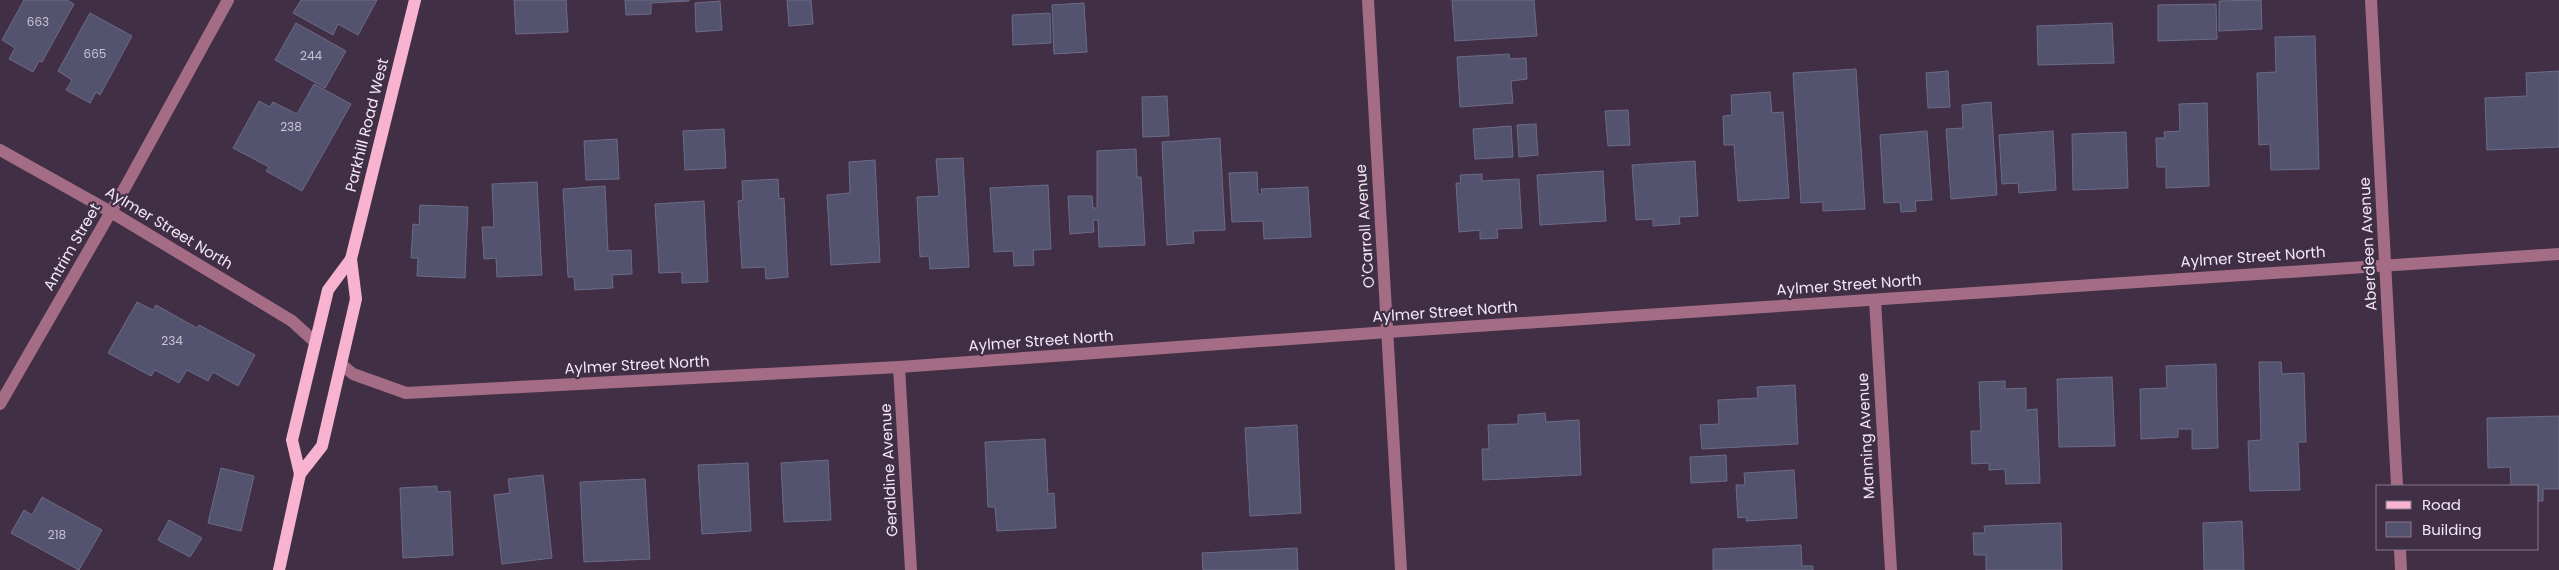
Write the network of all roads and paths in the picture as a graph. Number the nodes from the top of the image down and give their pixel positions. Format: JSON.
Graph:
{"nodes":[{"id":1,"x":415,"y":0,"type":"edge"},
{"id":2,"x":1368,"y":0,"type":"edge"},
{"id":3,"x":2370,"y":0,"type":"edge"},
{"id":4,"x":222,"y":2,"type":"edge"},
{"id":5,"x":0,"y":150,"type":"edge"},
{"id":6,"x":111,"y":212,"type":"junction"},
{"id":7,"x":2559,"y":254,"type":"edge"},
{"id":8,"x":351,"y":259,"type":"junction"},
{"id":9,"x":2385,"y":264,"type":"junction"},
{"id":10,"x":1875,"y":300,"type":"junction"},
{"id":11,"x":1388,"y":332,"type":"junction"},
{"id":12,"x":315,"y":342,"type":"junction"},
{"id":13,"x":340,"y":364,"type":"junction"},
{"id":14,"x":899,"y":367,"type":"junction"},
{"id":15,"x":0,"y":404,"type":"edge"},
{"id":16,"x":300,"y":474,"type":"junction"},
{"id":17,"x":2397,"y":485,"type":"edge"},
{"id":18,"x":2400,"y":550,"type":"edge"},
{"id":19,"x":280,"y":570,"type":"edge"},
{"id":20,"x":911,"y":570,"type":"edge"},
{"id":21,"x":1401,"y":570,"type":"edge"},
{"id":22,"x":1891,"y":570,"type":"edge"},
{"id":23,"x":2401,"y":570,"type":"edge"}],
"edges":[{"from":1,"to":8,"type":"main road","name":"Parkhill Road West"},
{"from":2,"to":11,"type":"street","name":"O'Carroll Avenue"},
{"from":3,"to":9,"type":"street","name":"Aberdeen Avenue"},
{"from":4,"to":6,"type":"street","name":"Antrim Street"},
{"from":5,"to":6,"type":"street","name":"Aylmer Street North"},
{"from":6,"to":12,"type":"street","name":"Aylmer Street North"},
{"from":6,"to":15,"type":"street","name":"Antrim Street"},
{"from":7,"to":9,"type":"street","name":"Aylmer Street North"},
{"from":8,"to":12,"type":"main road","name":"Parkhill Road West"},
{"from":8,"to":13,"type":"main road","name":"Parkhill Road West"},
{"from":9,"to":10,"type":"street","name":"Aylmer Street North"},
{"from":9,"to":17,"type":"street","name":"Aberdeen Avenue"},
{"from":10,"to":11,"type":"street","name":"Aylmer Street North"},
{"from":10,"to":22,"type":"street","name":"Manning Avenue"},
{"from":11,"to":14,"type":"street","name":"Aylmer Street North"},
{"from":11,"to":21,"type":"street","name":"O'Carroll Avenue"},
{"from":12,"to":16,"type":"main road","name":"Parkhill Road West"},
{"from":13,"to":14,"type":"street","name":"Aylmer Street North"},
{"from":13,"to":16,"type":"main road","name":"Parkhill Road West"},
{"from":14,"to":20,"type":"street","name":"Geraldine Avenue"},
{"from":16,"to":19,"type":"main road","name":"Parkhill Road West"},
{"from":18,"to":23,"type":"street"}]}
